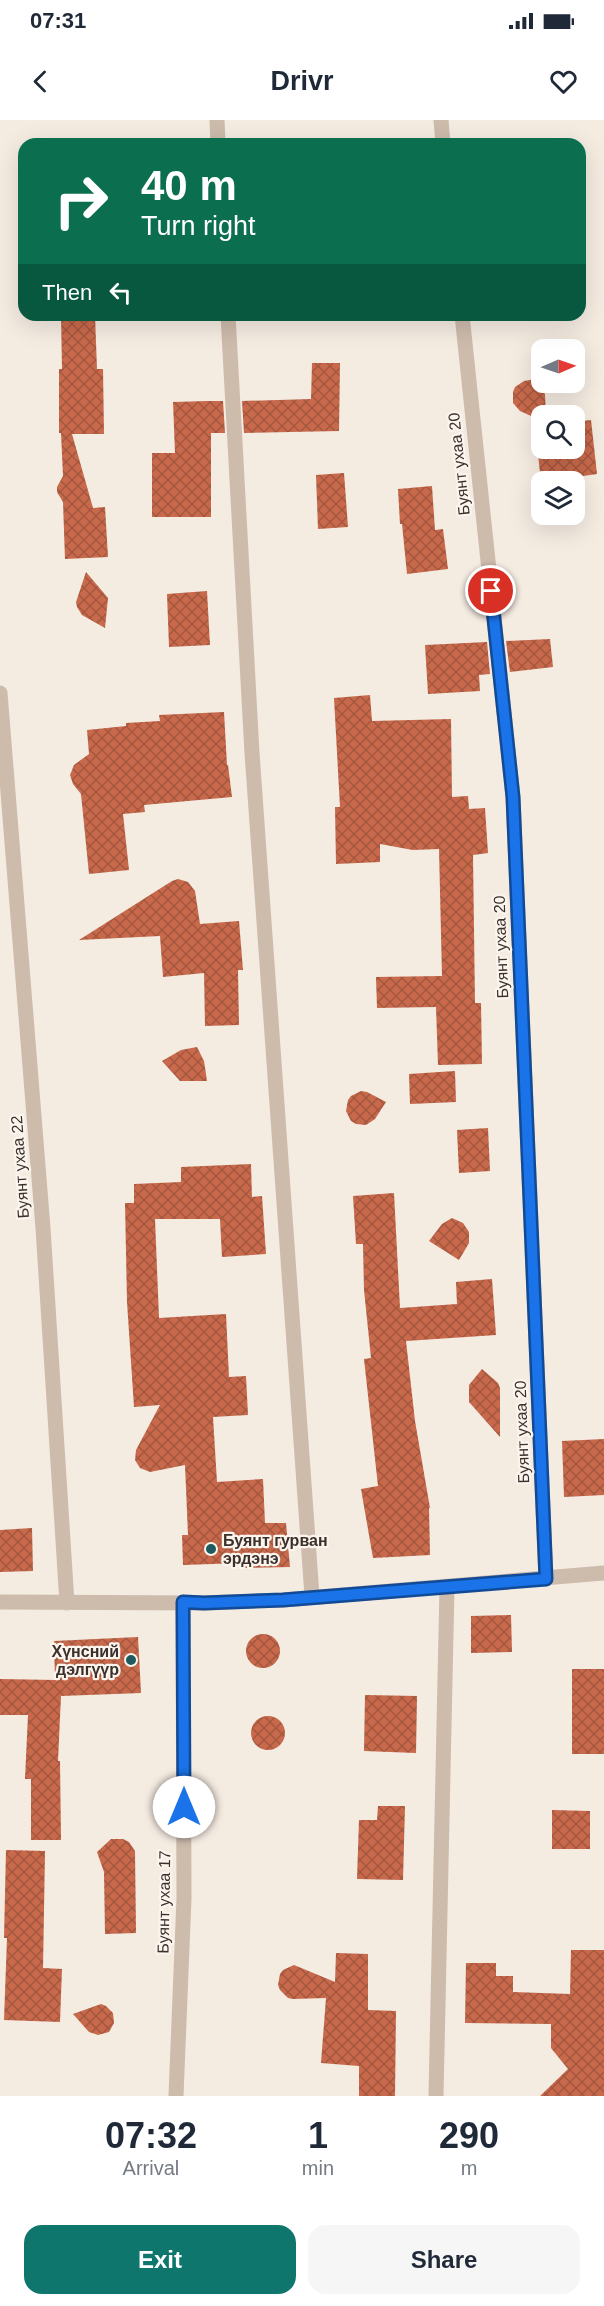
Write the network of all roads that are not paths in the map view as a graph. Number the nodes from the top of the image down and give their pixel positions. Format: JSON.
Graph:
{"nodes":[{"id":1,"x":217,"y":120,"type":"edge"},
{"id":2,"x":441,"y":120,"type":"edge"},
{"id":3,"x":218,"y":138,"type":"edge"},
{"id":4,"x":442,"y":138,"type":"edge"},
{"id":5,"x":228,"y":321,"type":"edge"},
{"id":6,"x":463,"y":321,"type":"edge"},
{"id":7,"x":0,"y":693,"type":"edge"},
{"id":8,"x":604,"y":1573,"type":"edge"},
{"id":9,"x":546,"y":1579,"type":"junction"},
{"id":10,"x":447,"y":1587,"type":"junction"},
{"id":11,"x":312,"y":1596,"type":"junction"},
{"id":12,"x":0,"y":1602,"type":"edge"},
{"id":13,"x":183,"y":1602,"type":"junction"},
{"id":14,"x":67,"y":1603,"type":"junction"},
{"id":15,"x":176,"y":2096,"type":"edge"},
{"id":16,"x":436,"y":2096,"type":"edge"}],
"edges":[{"from":1,"to":3,"type":"street"},
{"from":2,"to":4,"type":"street"},
{"from":5,"to":11,"type":"street"},
{"from":6,"to":9,"type":"street","name":"Буянт ухаа 20"},
{"from":7,"to":14,"type":"street","name":"Буянт ухаа 22"},
{"from":8,"to":9,"type":"street"},
{"from":9,"to":10,"type":"street"},
{"from":10,"to":11,"type":"street"},
{"from":10,"to":16,"type":"street"},
{"from":11,"to":13,"type":"street"},
{"from":12,"to":14,"type":"street"},
{"from":13,"to":14,"type":"street"},
{"from":13,"to":15,"type":"street","name":"Буянт ухаа 17"}]}
